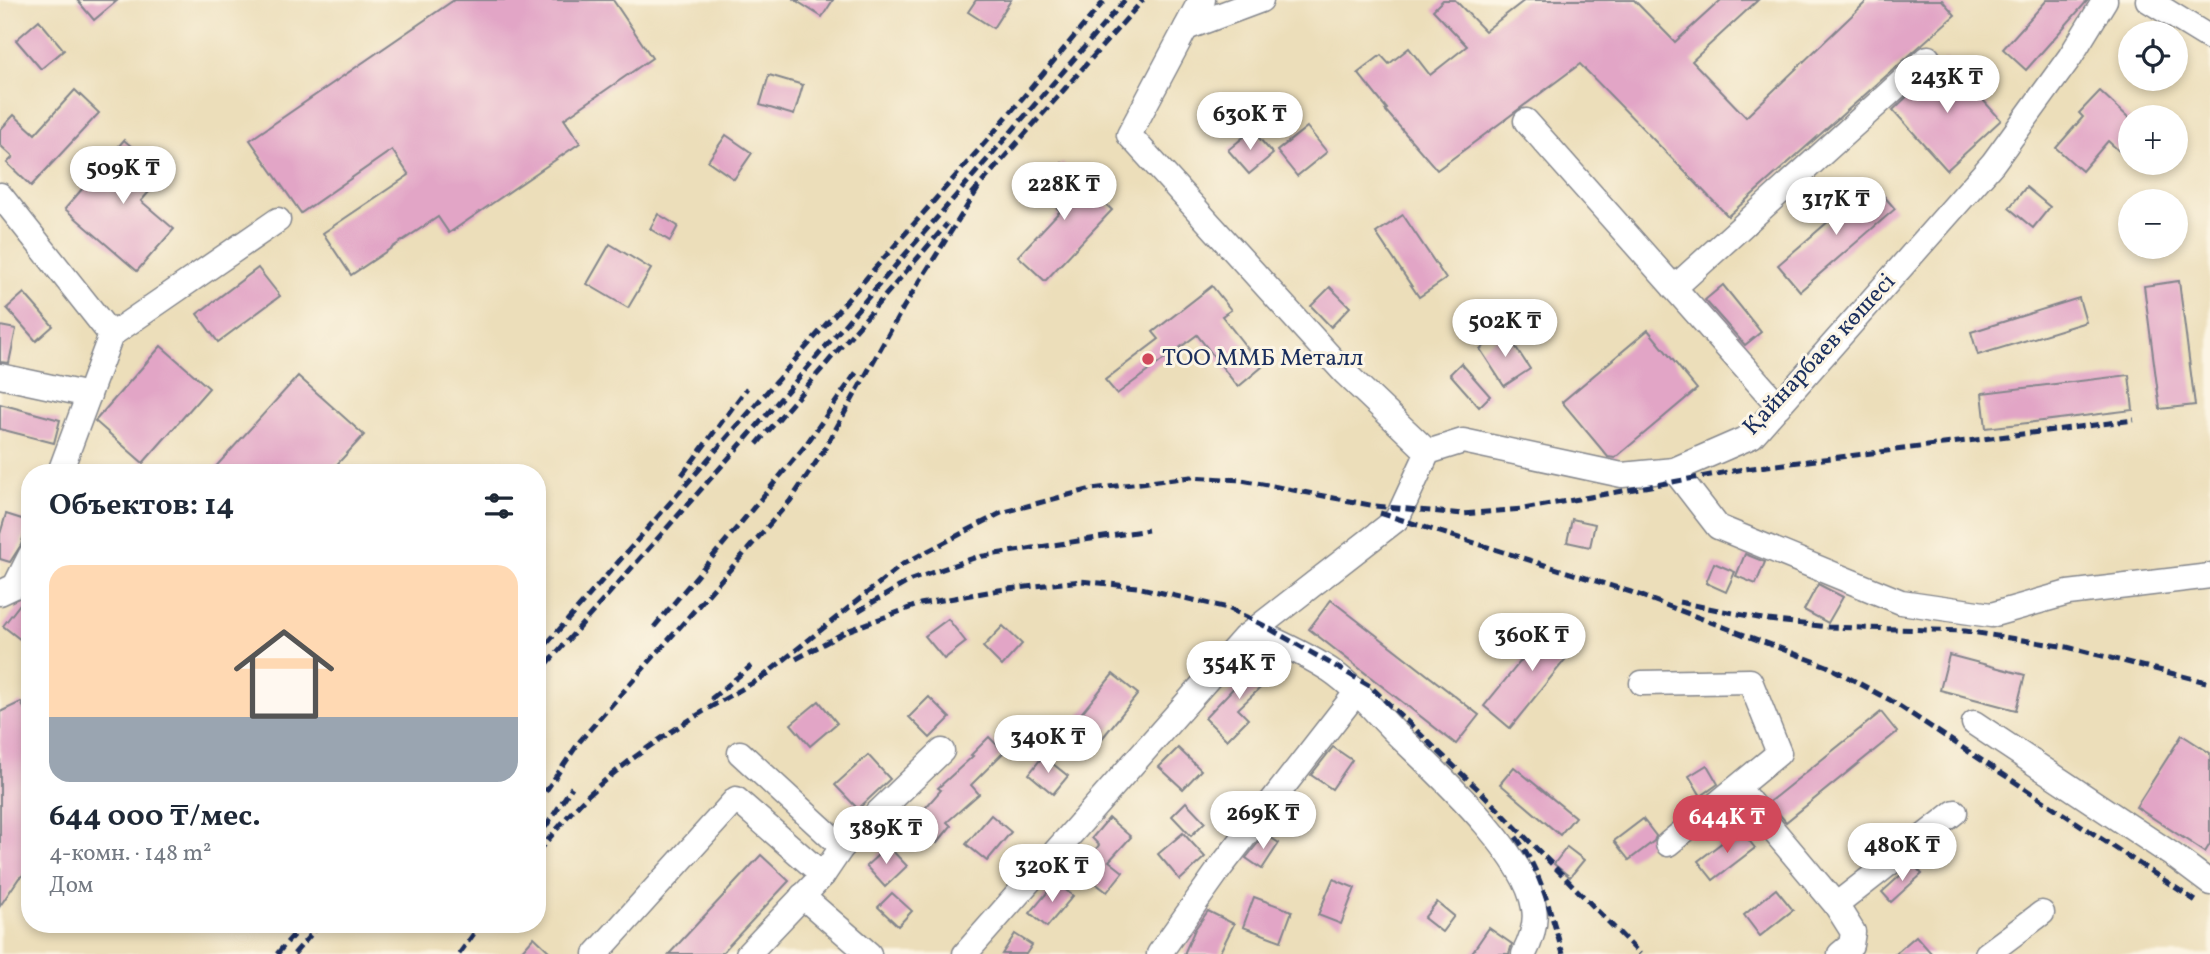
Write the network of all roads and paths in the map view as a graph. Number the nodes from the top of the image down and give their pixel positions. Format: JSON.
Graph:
{"nodes":[{"id":1,"x":1203,"y":0,"type":"edge"},
{"id":2,"x":1261,"y":0,"type":"edge"},
{"id":3,"x":2105,"y":0,"type":"edge"},
{"id":4,"x":2148,"y":0,"type":"edge"},
{"id":5,"x":1186,"y":27,"type":"junction"},
{"id":6,"x":2210,"y":38,"type":"edge"},
{"id":7,"x":1928,"y":58,"type":"dead end"},
{"id":8,"x":1526,"y":121,"type":"dead end"},
{"id":9,"x":0,"y":195,"type":"edge"},
{"id":10,"x":278,"y":220,"type":"dead end"},
{"id":11,"x":1674,"y":288,"type":"junction"},
{"id":12,"x":111,"y":335,"type":"junction"},
{"id":13,"x":0,"y":376,"type":"edge"},
{"id":14,"x":89,"y":395,"type":"junction"},
{"id":15,"x":1779,"y":406,"type":"junction"},
{"id":16,"x":1428,"y":452,"type":"junction"},
{"id":17,"x":63,"y":464,"type":"edge"},
{"id":18,"x":1674,"y":470,"type":"junction"},
{"id":19,"x":21,"y":574,"type":"edge"},
{"id":20,"x":2210,"y":576,"type":"edge"},
{"id":21,"x":0,"y":593,"type":"edge"},
{"id":22,"x":1249,"y":634,"type":"junction"},
{"id":23,"x":1642,"y":683,"type":"dead end"},
{"id":24,"x":1356,"y":692,"type":"junction"},
{"id":25,"x":1974,"y":723,"type":"dead end"},
{"id":26,"x":942,"y":751,"type":"dead end"},
{"id":27,"x":740,"y":753,"type":"dead end"},
{"id":28,"x":1738,"y":788,"type":"junction"},
{"id":29,"x":1955,"y":812,"type":"dead end"},
{"id":30,"x":1668,"y":844,"type":"dead end"},
{"id":31,"x":842,"y":847,"type":"junction"},
{"id":32,"x":823,"y":875,"type":"junction"},
{"id":33,"x":2210,"y":884,"type":"edge"},
{"id":34,"x":802,"y":896,"type":"junction"},
{"id":35,"x":1836,"y":905,"type":"junction"},
{"id":36,"x":2042,"y":913,"type":"dead end"},
{"id":37,"x":596,"y":954,"type":"edge"},
{"id":38,"x":748,"y":954,"type":"edge"},
{"id":39,"x":869,"y":954,"type":"edge"},
{"id":40,"x":965,"y":954,"type":"edge"},
{"id":41,"x":1159,"y":954,"type":"edge"},
{"id":42,"x":1524,"y":954,"type":"edge"},
{"id":43,"x":1840,"y":954,"type":"edge"},
{"id":44,"x":1987,"y":954,"type":"edge"}],
"edges":[{"from":1,"to":5,"type":"street"},
{"from":2,"to":5,"type":"street"},
{"from":3,"to":15,"type":"street","name":"Қайнарбаев көшесі"},
{"from":4,"to":6,"type":"street"},
{"from":5,"to":16,"type":"street"},
{"from":7,"to":11,"type":"street"},
{"from":8,"to":11,"type":"street"},
{"from":9,"to":12,"type":"street"},
{"from":10,"to":12,"type":"street"},
{"from":11,"to":15,"type":"street"},
{"from":12,"to":14,"type":"street"},
{"from":13,"to":14,"type":"street"},
{"from":14,"to":17,"type":"street"},
{"from":15,"to":18,"type":"street","name":"Қайнарбаев көшесі"},
{"from":16,"to":18,"type":"street","name":"Қайнарбаев көшесі"},
{"from":16,"to":22,"type":"street"},
{"from":18,"to":20,"type":"street"},
{"from":19,"to":21,"type":"street"},
{"from":22,"to":24,"type":"street"},
{"from":22,"to":40,"type":"street"},
{"from":23,"to":28,"type":"street"},
{"from":24,"to":41,"type":"street"},
{"from":24,"to":42,"type":"street"},
{"from":25,"to":33,"type":"street"},
{"from":26,"to":31,"type":"street"},
{"from":27,"to":31,"type":"street"},
{"from":28,"to":30,"type":"street"},
{"from":28,"to":35,"type":"street"},
{"from":29,"to":35,"type":"street"},
{"from":31,"to":32,"type":"street"},
{"from":32,"to":34,"type":"street"},
{"from":32,"to":37,"type":"street"},
{"from":34,"to":38,"type":"street"},
{"from":34,"to":39,"type":"street"},
{"from":35,"to":43,"type":"street"},
{"from":36,"to":44,"type":"street"}]}
